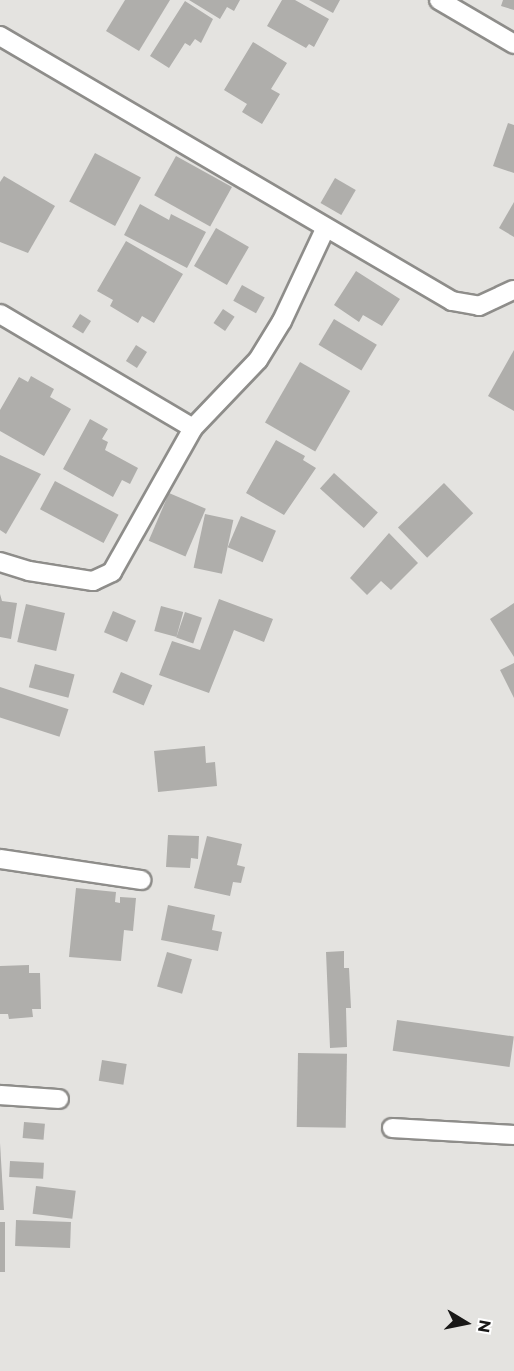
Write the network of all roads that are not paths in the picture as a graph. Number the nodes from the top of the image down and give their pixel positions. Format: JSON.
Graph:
{"nodes":[{"id":1,"x":439,"y":0,"type":"edge"},
{"id":2,"x":0,"y":36,"type":"edge"},
{"id":3,"x":514,"y":44,"type":"edge"},
{"id":4,"x":325,"y":229,"type":"junction"},
{"id":5,"x":514,"y":290,"type":"edge"},
{"id":6,"x":0,"y":314,"type":"edge"},
{"id":7,"x":193,"y":428,"type":"junction"},
{"id":8,"x":0,"y":562,"type":"edge"},
{"id":9,"x":0,"y":859,"type":"edge"},
{"id":10,"x":141,"y":880,"type":"dead end"},
{"id":11,"x":0,"y":1095,"type":"edge"},
{"id":12,"x":58,"y":1099,"type":"dead end"},
{"id":13,"x":392,"y":1128,"type":"dead end"},
{"id":14,"x":514,"y":1135,"type":"edge"}],
"edges":[{"from":1,"to":3,"type":"street"},
{"from":2,"to":4,"type":"street"},
{"from":4,"to":5,"type":"street"},
{"from":4,"to":7,"type":"street"},
{"from":6,"to":7,"type":"street"},
{"from":7,"to":8,"type":"street"},
{"from":9,"to":10,"type":"street"},
{"from":11,"to":12,"type":"street"},
{"from":13,"to":14,"type":"street"}]}
